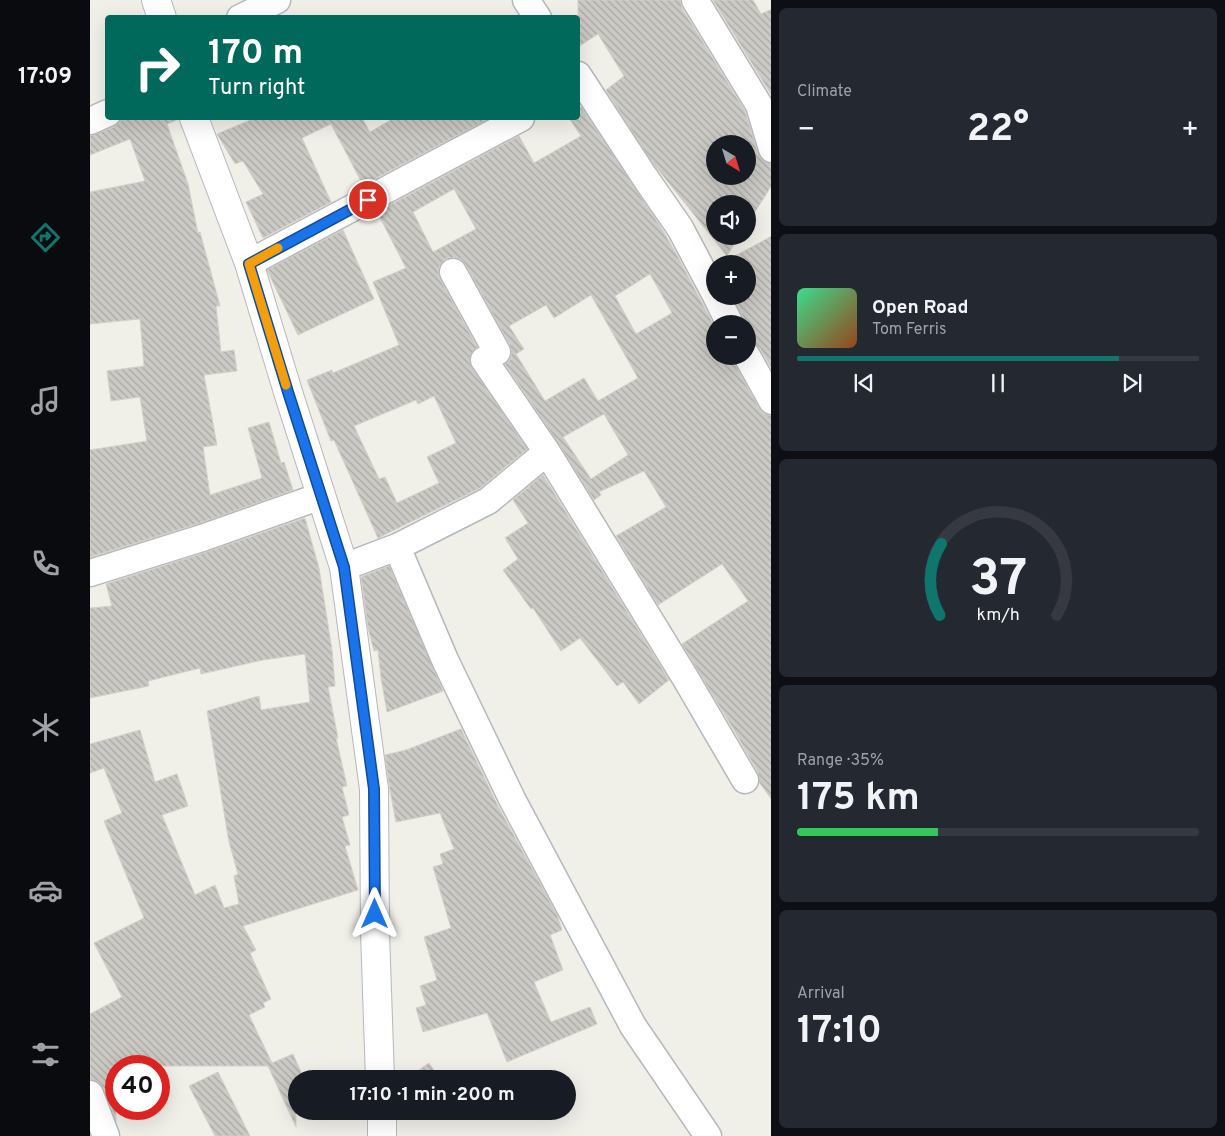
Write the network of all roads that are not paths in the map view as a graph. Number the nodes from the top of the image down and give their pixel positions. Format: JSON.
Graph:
{"nodes":[{"id":1,"x":156,"y":0,"type":"edge"},
{"id":2,"x":277,"y":0,"type":"edge"},
{"id":3,"x":526,"y":0,"type":"edge"},
{"id":4,"x":695,"y":0,"type":"edge"},
{"id":5,"x":161,"y":15,"type":"edge"},
{"id":6,"x":246,"y":15,"type":"edge"},
{"id":7,"x":536,"y":15,"type":"edge"},
{"id":8,"x":580,"y":82,"type":"edge"},
{"id":9,"x":105,"y":114,"type":"edge"},
{"id":10,"x":195,"y":120,"type":"edge"},
{"id":11,"x":517,"y":120,"type":"edge"},
{"id":12,"x":90,"y":121,"type":"edge"},
{"id":13,"x":771,"y":149,"type":"edge"},
{"id":14,"x":249,"y":264,"type":"junction"},
{"id":15,"x":453,"y":272,"type":"dead end"},
{"id":16,"x":706,"y":276,"type":"edge"},
{"id":17,"x":752,"y":365,"type":"edge"},
{"id":18,"x":771,"y":401,"type":"edge"},
{"id":19,"x":547,"y":452,"type":"junction"},
{"id":20,"x":321,"y":496,"type":"junction"},
{"id":21,"x":397,"y":547,"type":"junction"},
{"id":22,"x":344,"y":567,"type":"junction"},
{"id":23,"x":90,"y":573,"type":"edge"},
{"id":24,"x":745,"y":780,"type":"dead end"},
{"id":25,"x":380,"y":1070,"type":"edge"},
{"id":26,"x":90,"y":1094,"type":"edge"},
{"id":27,"x":382,"y":1120,"type":"edge"},
{"id":28,"x":106,"y":1136,"type":"edge"},
{"id":29,"x":382,"y":1136,"type":"edge"},
{"id":30,"x":708,"y":1136,"type":"edge"}],
"edges":[{"from":1,"to":5,"type":"street"},
{"from":2,"to":6,"type":"street"},
{"from":3,"to":7,"type":"street"},
{"from":4,"to":13,"type":"street"},
{"from":8,"to":16,"type":"street"},
{"from":9,"to":12,"type":"street"},
{"from":10,"to":14,"type":"street"},
{"from":11,"to":14,"type":"street"},
{"from":14,"to":20,"type":"street"},
{"from":15,"to":19,"type":"street"},
{"from":17,"to":18,"type":"street"},
{"from":19,"to":21,"type":"street"},
{"from":19,"to":24,"type":"street"},
{"from":20,"to":22,"type":"street"},
{"from":20,"to":23,"type":"street"},
{"from":21,"to":22,"type":"street"},
{"from":21,"to":30,"type":"street"},
{"from":22,"to":25,"type":"street"},
{"from":26,"to":28,"type":"street"},
{"from":27,"to":29,"type":"street"}]}
